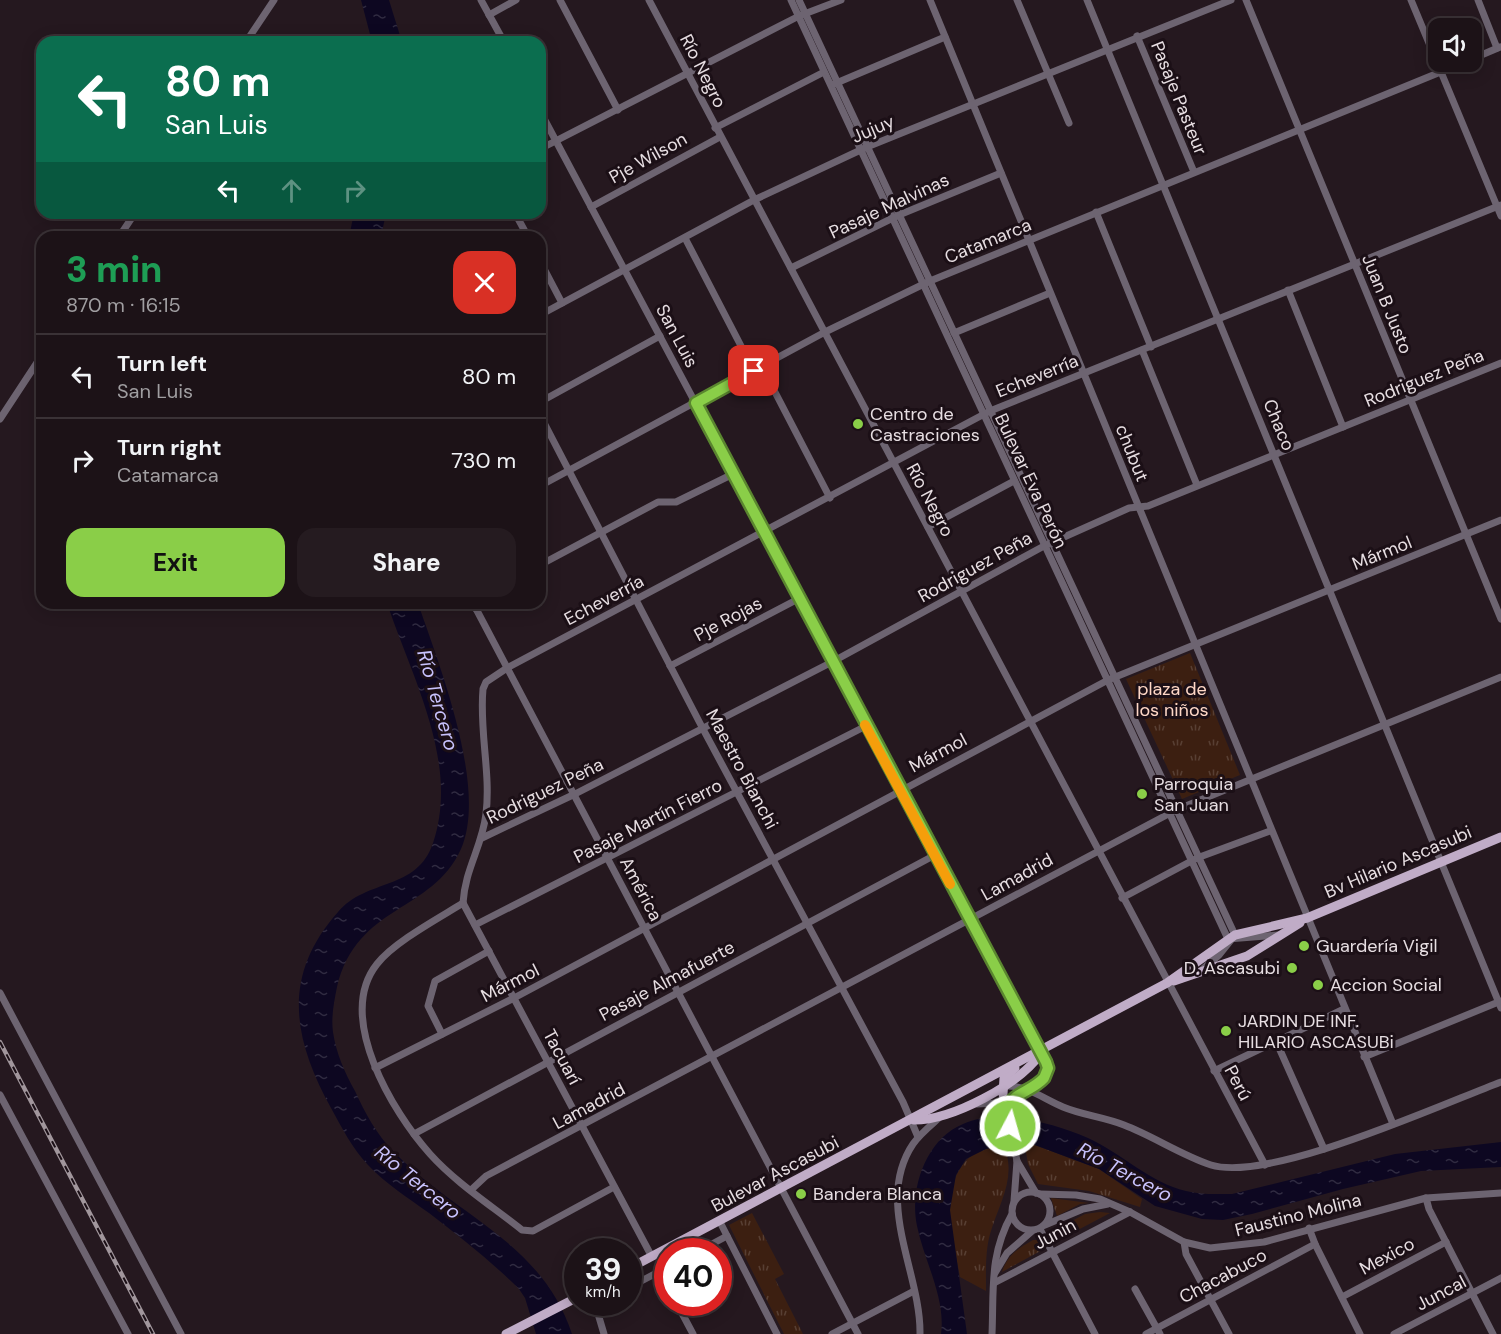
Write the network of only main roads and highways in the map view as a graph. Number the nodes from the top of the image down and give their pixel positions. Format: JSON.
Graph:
{"nodes":[{"id":1,"x":1501,"y":837,"type":"edge"},
{"id":2,"x":1307,"y":918,"type":"junction"},
{"id":3,"x":1167,"y":983,"type":"junction"},
{"id":4,"x":1041,"y":1053,"type":"junction"},
{"id":5,"x":1025,"y":1059,"type":"junction"},
{"id":6,"x":1003,"y":1086,"type":"junction"},
{"id":7,"x":1006,"y":1108,"type":"road end"},
{"id":8,"x":912,"y":1120,"type":"junction"},
{"id":9,"x":642,"y":1262,"type":"edge"},
{"id":10,"x":564,"y":1304,"type":"edge"},
{"id":11,"x":506,"y":1334,"type":"edge"}],
"edges":[{"from":1,"to":2,"type":"main road","name":"Bv Hilario Ascasubi"},
{"from":2,"to":3,"type":"main road"},
{"from":2,"to":3,"type":"main road"},
{"from":3,"to":4,"type":"main road"},
{"from":4,"to":5,"type":"main road","name":"Bulevar Ascasubi"},
{"from":4,"to":6,"type":"main road"},
{"from":5,"to":6,"type":"main road"},
{"from":5,"to":8,"type":"main road","name":"Bulevar Ascasubi"},
{"from":6,"to":7,"type":"main road"},
{"from":6,"to":8,"type":"main road"},
{"from":8,"to":9,"type":"main road","name":"Bulevar Ascasubi"},
{"from":10,"to":11,"type":"main road"}]}
